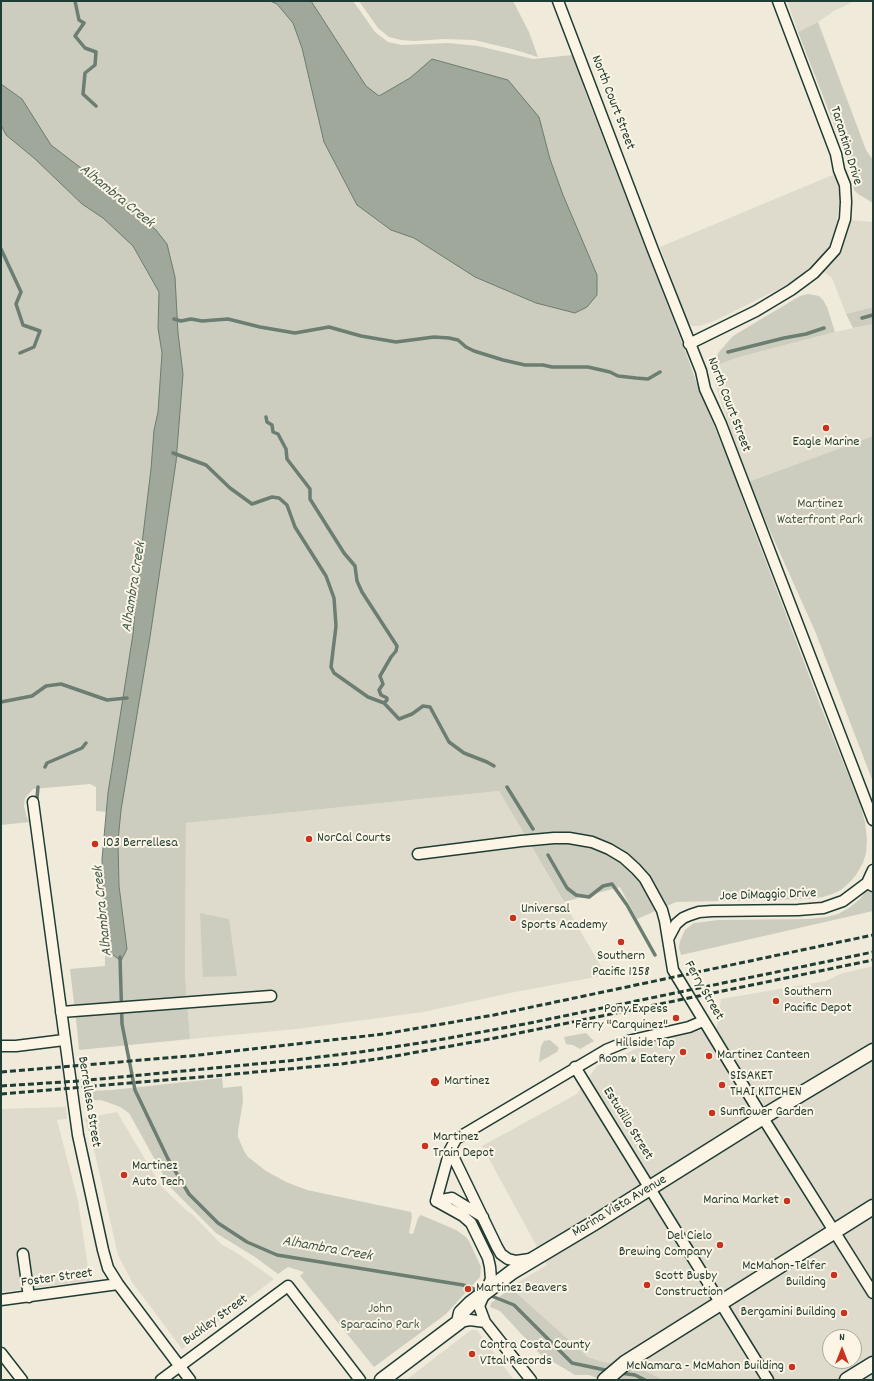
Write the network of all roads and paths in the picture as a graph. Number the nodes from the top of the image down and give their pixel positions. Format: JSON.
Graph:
{"nodes":[{"id":1,"x":558,"y":1,"type":"edge"},
{"id":2,"x":778,"y":1,"type":"edge"},
{"id":3,"x":689,"y":344,"type":"junction"},
{"id":4,"x":33,"y":802,"type":"dead end"},
{"id":5,"x":873,"y":820,"type":"edge"},
{"id":6,"x":418,"y":854,"type":"dead end"},
{"id":7,"x":873,"y":870,"type":"edge"},
{"id":8,"x":870,"y":884,"type":"edge"},
{"id":9,"x":668,"y":940,"type":"junction"},
{"id":10,"x":271,"y":996,"type":"dead end"},
{"id":11,"x":61,"y":1012,"type":"junction"},
{"id":12,"x":703,"y":1021,"type":"junction"},
{"id":13,"x":64,"y":1040,"type":"junction"},
{"id":14,"x":1,"y":1046,"type":"edge"},
{"id":15,"x":873,"y":1051,"type":"edge"},
{"id":16,"x":575,"y":1067,"type":"junction"},
{"id":17,"x":763,"y":1118,"type":"junction"},
{"id":18,"x":450,"y":1150,"type":"junction"},
{"id":19,"x":650,"y":1188,"type":"junction"},
{"id":20,"x":436,"y":1200,"type":"junction"},
{"id":21,"x":873,"y":1207,"type":"edge"},
{"id":22,"x":483,"y":1217,"type":"junction"},
{"id":23,"x":834,"y":1231,"type":"junction"},
{"id":24,"x":23,"y":1254,"type":"dead end"},
{"id":25,"x":534,"y":1258,"type":"junction"},
{"id":26,"x":492,"y":1283,"type":"junction"},
{"id":27,"x":118,"y":1284,"type":"junction"},
{"id":28,"x":873,"y":1293,"type":"edge"},
{"id":29,"x":29,"y":1297,"type":"junction"},
{"id":30,"x":1,"y":1300,"type":"edge"},
{"id":31,"x":721,"y":1302,"type":"junction"},
{"id":32,"x":475,"y":1305,"type":"junction"},
{"id":33,"x":459,"y":1322,"type":"junction"},
{"id":34,"x":485,"y":1322,"type":"junction"},
{"id":35,"x":1,"y":1353,"type":"edge"},
{"id":36,"x":873,"y":1364,"type":"edge"},
{"id":37,"x":179,"y":1366,"type":"junction"},
{"id":38,"x":22,"y":1380,"type":"edge"},
{"id":39,"x":161,"y":1380,"type":"edge"},
{"id":40,"x":190,"y":1380,"type":"edge"},
{"id":41,"x":360,"y":1380,"type":"edge"},
{"id":42,"x":382,"y":1380,"type":"edge"},
{"id":43,"x":531,"y":1380,"type":"edge"},
{"id":44,"x":605,"y":1380,"type":"edge"},
{"id":45,"x":768,"y":1380,"type":"edge"},
{"id":46,"x":847,"y":1380,"type":"edge"}],
"edges":[{"from":1,"to":3,"type":"street","name":"North Court Street"},
{"from":2,"to":3,"type":"street","name":"Tarantino Drive"},
{"from":3,"to":5,"type":"street","name":"North Court Street"},
{"from":4,"to":11,"type":"street","name":"Berrellesa Street"},
{"from":6,"to":9,"type":"street","name":"Ferry Street"},
{"from":7,"to":8,"type":"street"},
{"from":8,"to":9,"type":"street","name":"Joe DiMaggio Drive"},
{"from":9,"to":12,"type":"street","name":"Ferry Street"},
{"from":10,"to":11,"type":"street"},
{"from":11,"to":13,"type":"street","name":"Berrellesa Street"},
{"from":12,"to":16,"type":"street"},
{"from":12,"to":17,"type":"street","name":"Ferry Street"},
{"from":13,"to":14,"type":"street"},
{"from":13,"to":27,"type":"street","name":"Berrellesa Street"},
{"from":15,"to":17,"type":"main road","name":"Marina Vista Avenue"},
{"from":16,"to":18,"type":"street"},
{"from":16,"to":19,"type":"street","name":"Estudillo Street"},
{"from":17,"to":19,"type":"main road","name":"Marina Vista Avenue"},
{"from":17,"to":23,"type":"street","name":"Ferry Street"},
{"from":18,"to":20,"type":"street"},
{"from":18,"to":22,"type":"street"},
{"from":19,"to":25,"type":"main road","name":"Marina Vista Avenue"},
{"from":19,"to":31,"type":"street","name":"Estudillo Street"},
{"from":20,"to":22,"type":"street"},
{"from":20,"to":26,"type":"street"},
{"from":21,"to":23,"type":"main road"},
{"from":22,"to":25,"type":"street"},
{"from":23,"to":28,"type":"street","name":"Ferry Street"},
{"from":23,"to":31,"type":"main road"},
{"from":24,"to":29,"type":"street"},
{"from":25,"to":26,"type":"main road","name":"Marina Vista Avenue"},
{"from":26,"to":32,"type":"main road","name":"Marina Vista Avenue"},
{"from":27,"to":29,"type":"street","name":"Foster Street"},
{"from":27,"to":37,"type":"street","name":"Berrellesa Street"},
{"from":29,"to":30,"type":"street","name":"Foster Street"},
{"from":31,"to":44,"type":"main road"},
{"from":31,"to":45,"type":"street","name":"Estudillo Street"},
{"from":32,"to":33,"type":"main road","name":"Marina Vista Avenue"},
{"from":32,"to":34,"type":"street"},
{"from":33,"to":34,"type":"street"},
{"from":33,"to":42,"type":"main road","name":"Marina Vista Avenue"},
{"from":34,"to":43,"type":"street"},
{"from":35,"to":38,"type":"street"},
{"from":36,"to":46,"type":"main road"},
{"from":37,"to":39,"type":"street","name":"Buckley Street"},
{"from":37,"to":40,"type":"street","name":"Berrellesa Street"},
{"from":37,"to":41,"type":"street","name":"Buckley Street"}]}
